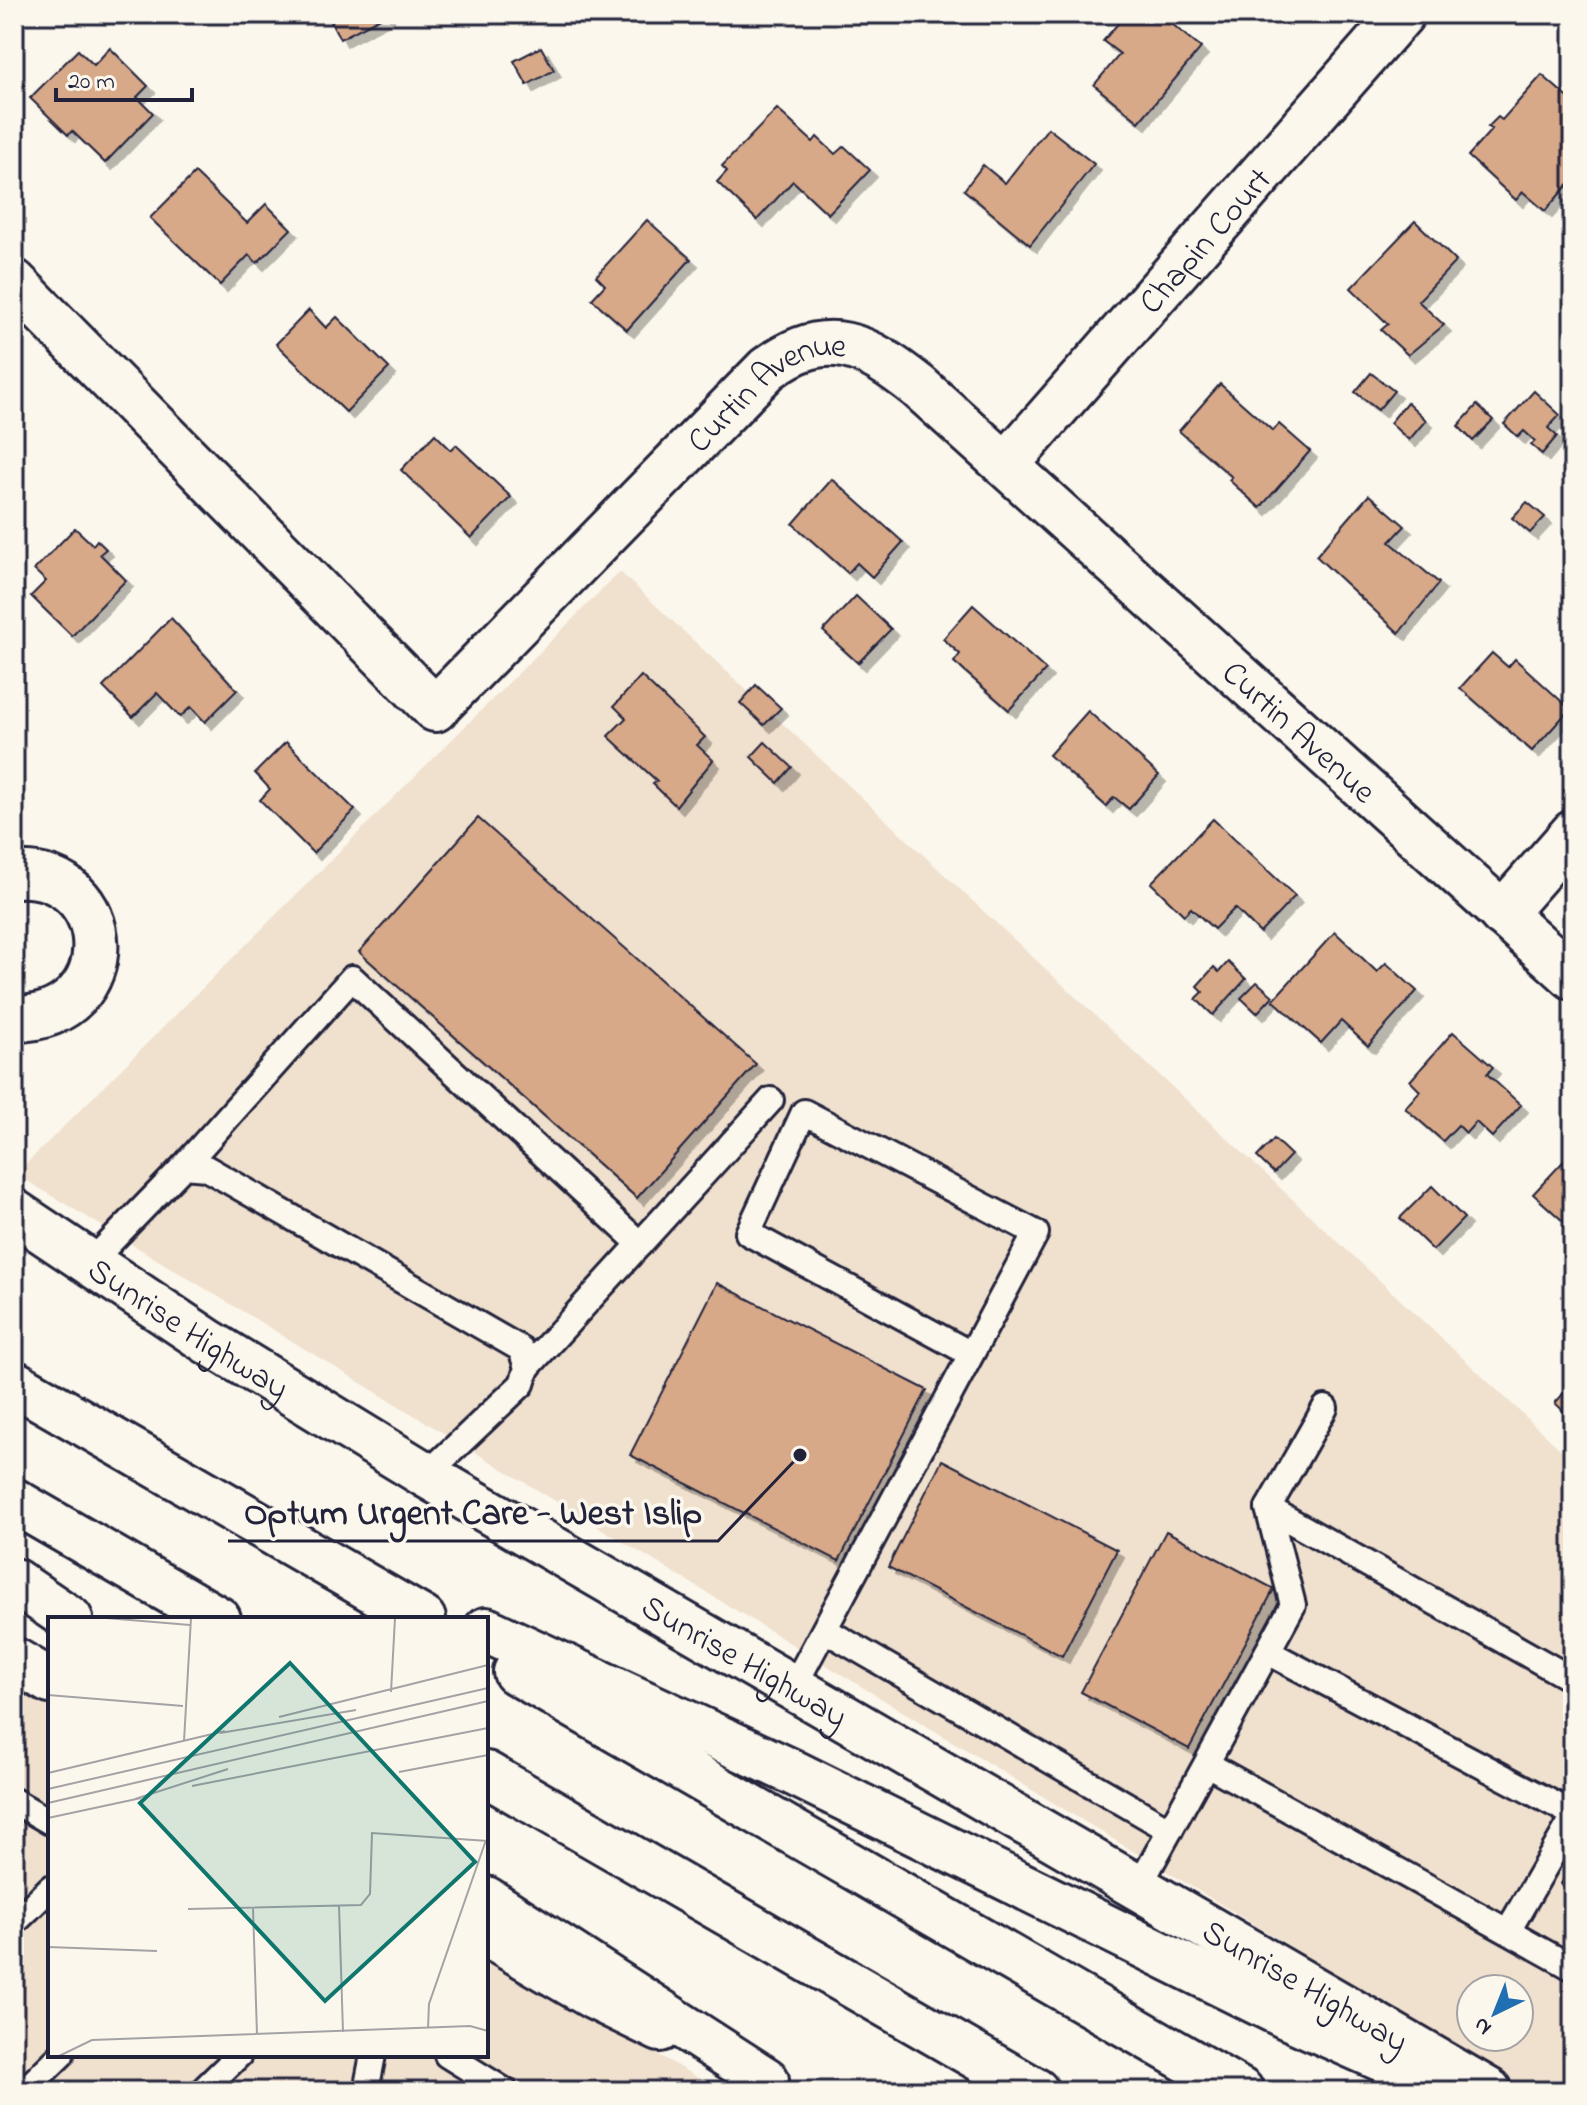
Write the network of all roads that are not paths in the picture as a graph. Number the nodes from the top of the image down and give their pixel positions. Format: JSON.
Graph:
{"nodes":[{"id":1,"x":1402,"y":14,"type":"edge"},
{"id":2,"x":14,"y":282,"type":"edge"},
{"id":3,"x":1006,"y":465,"type":"junction"},
{"id":4,"x":1573,"y":833,"type":"edge"},
{"id":5,"x":14,"y":875,"type":"edge"},
{"id":6,"x":1502,"y":914,"type":"junction"},
{"id":7,"x":1573,"y":977,"type":"edge"},
{"id":8,"x":14,"y":1019,"type":"edge"},
{"id":9,"x":771,"y":1100,"type":"dead end"},
{"id":10,"x":184,"y":1166,"type":"junction"},
{"id":11,"x":14,"y":1212,"type":"edge"},
{"id":12,"x":640,"y":1244,"type":"junction"},
{"id":13,"x":90,"y":1263,"type":"junction"},
{"id":14,"x":971,"y":1354,"type":"junction"},
{"id":15,"x":527,"y":1368,"type":"junction"},
{"id":16,"x":14,"y":1383,"type":"edge"},
{"id":17,"x":1325,"y":1408,"type":"dead end"},
{"id":18,"x":426,"y":1475,"type":"junction"},
{"id":19,"x":14,"y":1501,"type":"edge"},
{"id":20,"x":1268,"y":1508,"type":"junction"},
{"id":21,"x":268,"y":1529,"type":"junction"},
{"id":22,"x":14,"y":1581,"type":"edge"},
{"id":23,"x":67,"y":1617,"type":"edge"},
{"id":24,"x":215,"y":1617,"type":"edge"},
{"id":25,"x":420,"y":1617,"type":"edge"},
{"id":26,"x":458,"y":1617,"type":"edge"},
{"id":27,"x":825,"y":1630,"type":"junction"},
{"id":28,"x":488,"y":1631,"type":"edge"},
{"id":29,"x":1268,"y":1652,"type":"junction"},
{"id":30,"x":488,"y":1656,"type":"edge"},
{"id":31,"x":14,"y":1660,"type":"edge"},
{"id":32,"x":48,"y":1680,"type":"edge"},
{"id":33,"x":1573,"y":1680,"type":"edge"},
{"id":34,"x":793,"y":1688,"type":"junction"},
{"id":35,"x":1207,"y":1764,"type":"junction"},
{"id":36,"x":488,"y":1775,"type":"edge"},
{"id":37,"x":14,"y":1801,"type":"edge"},
{"id":38,"x":1573,"y":1816,"type":"edge"},
{"id":39,"x":48,"y":1821,"type":"edge"},
{"id":40,"x":1170,"y":1830,"type":"junction"},
{"id":41,"x":1138,"y":1888,"type":"junction"},
{"id":42,"x":48,"y":1890,"type":"edge"},
{"id":43,"x":488,"y":1900,"type":"edge"},
{"id":44,"x":14,"y":1923,"type":"edge"},
{"id":45,"x":1508,"y":1931,"type":"junction"},
{"id":46,"x":488,"y":1935,"type":"edge"},
{"id":47,"x":1573,"y":1968,"type":"edge"},
{"id":48,"x":59,"y":2057,"type":"edge"},
{"id":49,"x":237,"y":2057,"type":"edge"},
{"id":50,"x":373,"y":2057,"type":"edge"},
{"id":51,"x":450,"y":2057,"type":"edge"},
{"id":52,"x":776,"y":2085,"type":"edge"},
{"id":53,"x":24,"y":2091,"type":"edge"},
{"id":54,"x":202,"y":2091,"type":"edge"},
{"id":55,"x":366,"y":2091,"type":"edge"},
{"id":56,"x":505,"y":2091,"type":"edge"},
{"id":57,"x":1036,"y":2091,"type":"edge"},
{"id":58,"x":1241,"y":2091,"type":"edge"},
{"id":59,"x":1454,"y":2091,"type":"edge"},
{"id":60,"x":1489,"y":2091,"type":"edge"}],
"edges":[{"from":1,"to":3,"type":"main road","name":"Chapin Court"},
{"from":2,"to":3,"type":"main road","name":"Curtin Avenue"},
{"from":3,"to":6,"type":"main road","name":"Curtin Avenue"},
{"from":4,"to":6,"type":"main road"},
{"from":5,"to":8,"type":"main road"},
{"from":6,"to":7,"type":"main road","name":"Curtin Avenue"},
{"from":9,"to":12,"type":"lane"},
{"from":10,"to":12,"type":"lane"},
{"from":10,"to":13,"type":"lane"},
{"from":10,"to":15,"type":"lane"},
{"from":11,"to":13,"type":"main road","name":"Sunrise Highway"},
{"from":12,"to":15,"type":"lane"},
{"from":13,"to":18,"type":"main road","name":"Sunrise Highway"},
{"from":14,"to":14,"type":"lane"},
{"from":14,"to":27,"type":"lane"},
{"from":15,"to":18,"type":"lane"},
{"from":16,"to":21,"type":"main road"},
{"from":17,"to":20,"type":"lane"},
{"from":18,"to":34,"type":"main road","name":"Sunrise Highway"},
{"from":19,"to":24,"type":"main road"},
{"from":20,"to":29,"type":"lane"},
{"from":20,"to":33,"type":"lane"},
{"from":21,"to":25,"type":"main road"},
{"from":21,"to":26,"type":"main road"},
{"from":22,"to":23,"type":"main road"},
{"from":27,"to":34,"type":"lane"},
{"from":27,"to":40,"type":"lane"},
{"from":28,"to":59,"type":"main road"},
{"from":29,"to":35,"type":"lane"},
{"from":29,"to":38,"type":"lane"},
{"from":30,"to":58,"type":"main road"},
{"from":31,"to":32,"type":"main road"},
{"from":34,"to":41,"type":"main road","name":"Sunrise Highway"},
{"from":35,"to":40,"type":"lane"},
{"from":35,"to":45,"type":"lane"},
{"from":36,"to":57,"type":"main road"},
{"from":37,"to":39,"type":"lane"},
{"from":38,"to":45,"type":"lane"},
{"from":40,"to":41,"type":"lane"},
{"from":41,"to":60,"type":"main road","name":"Sunrise Highway"},
{"from":42,"to":44,"type":"lane"},
{"from":43,"to":52,"type":"main road"},
{"from":45,"to":47,"type":"lane"},
{"from":46,"to":52,"type":"main road"},
{"from":48,"to":53,"type":"lane"},
{"from":49,"to":54,"type":"lane"},
{"from":50,"to":55,"type":"lane"},
{"from":51,"to":56,"type":"lane"}]}
